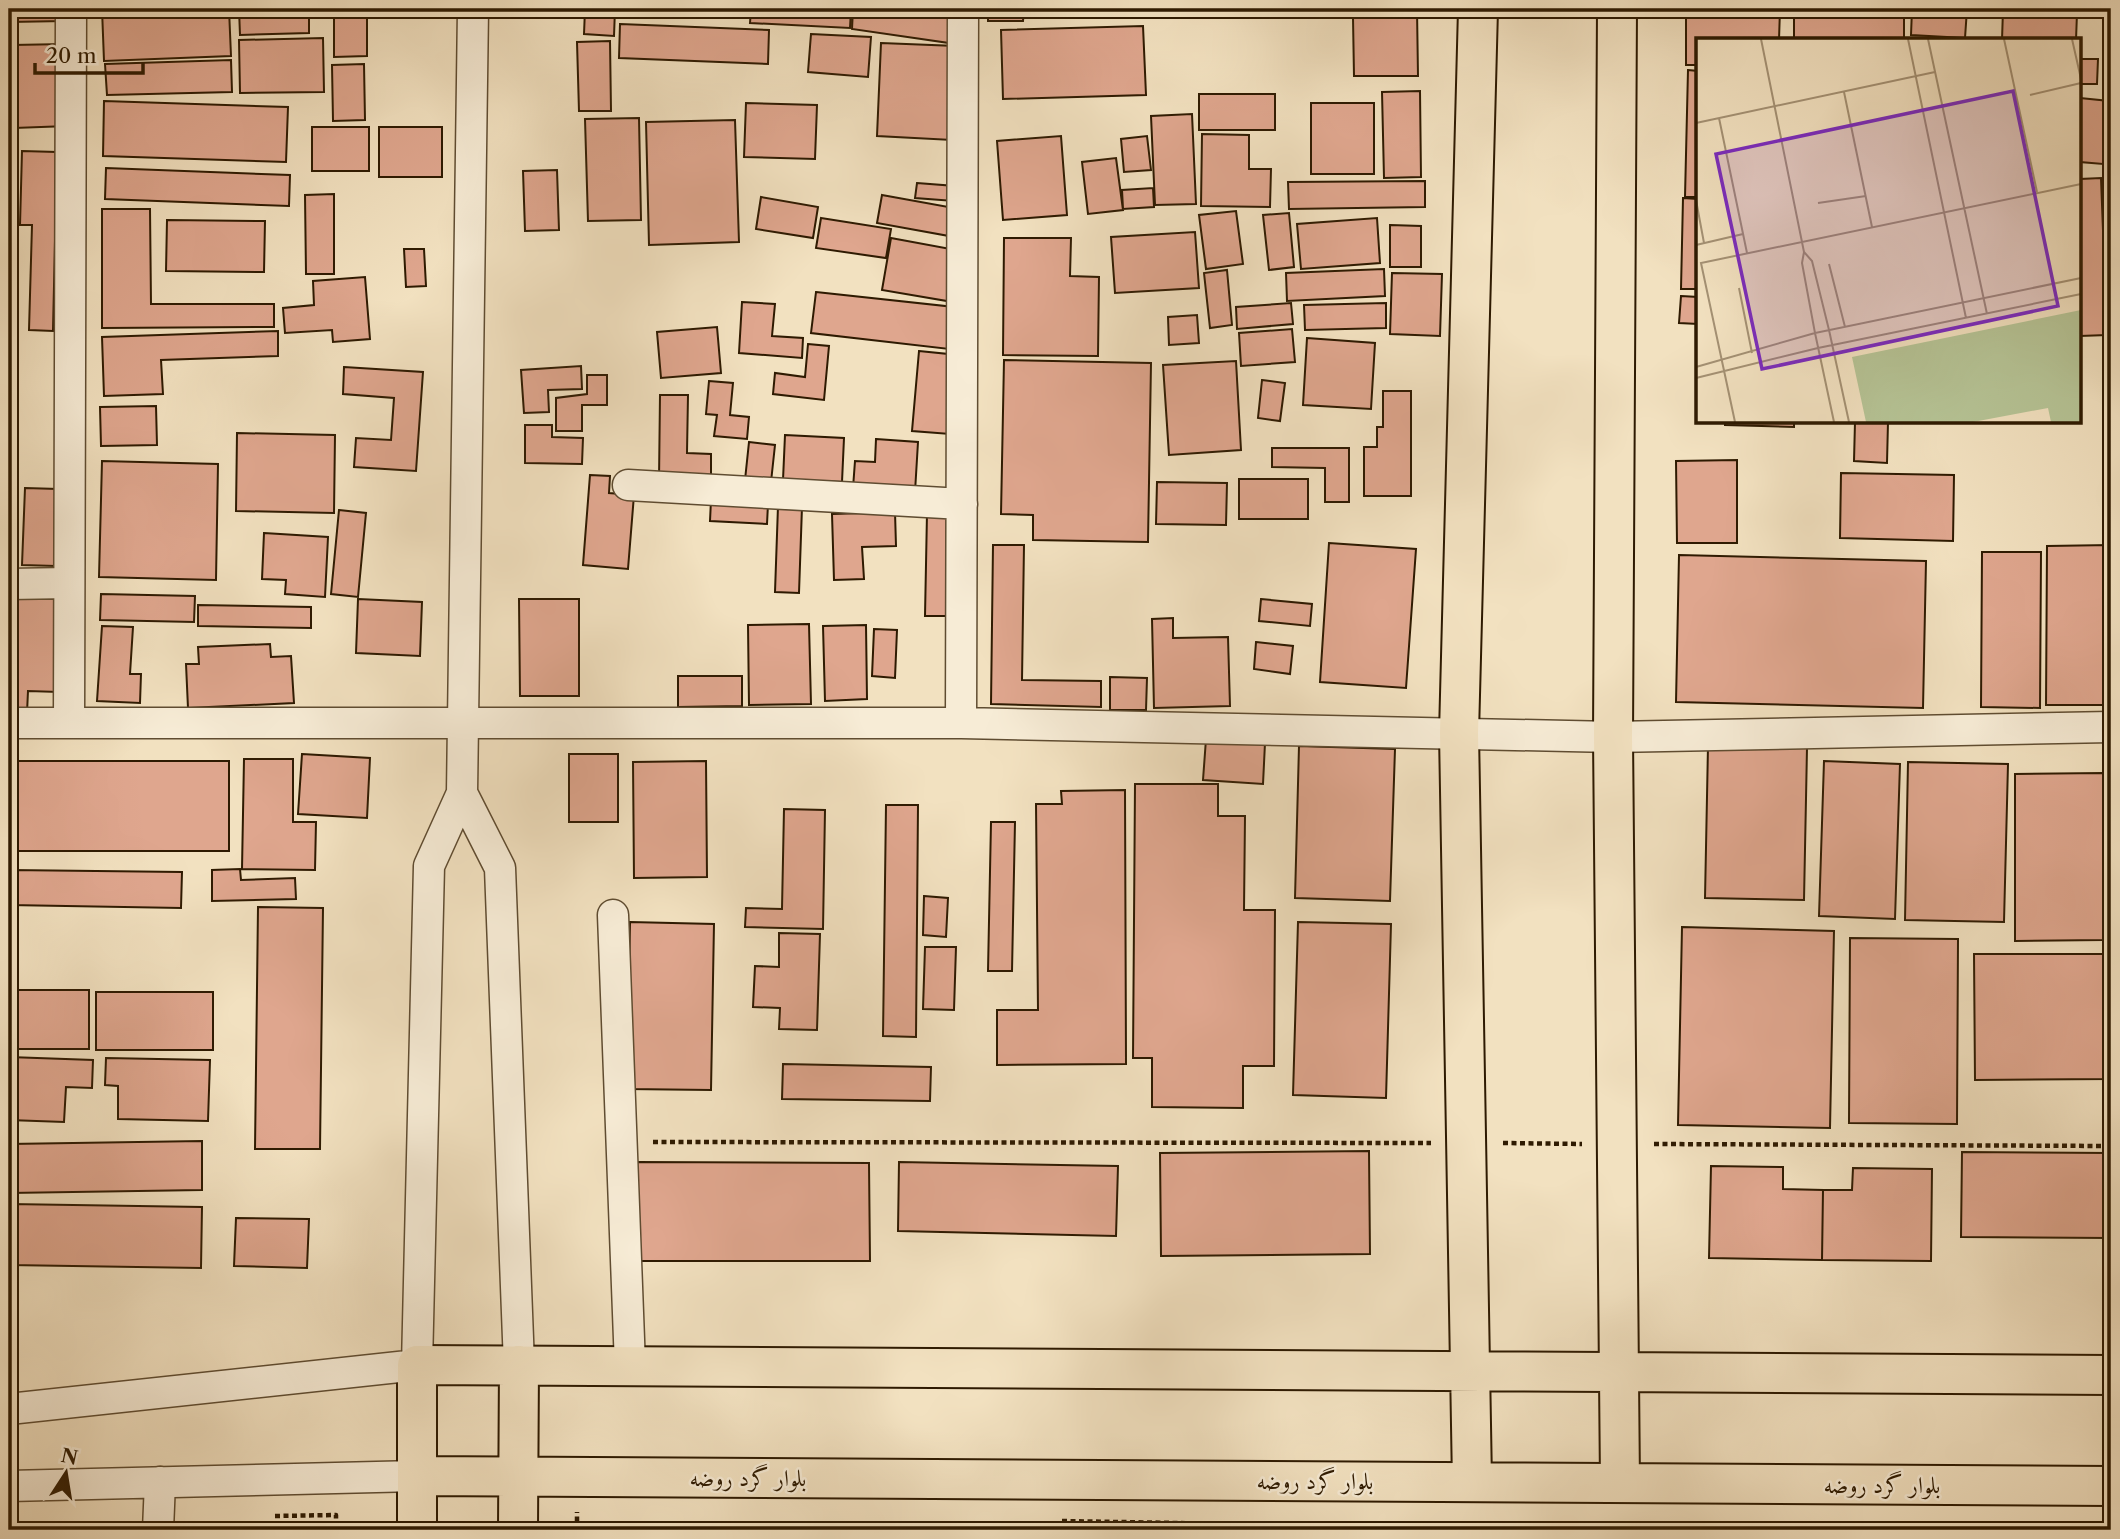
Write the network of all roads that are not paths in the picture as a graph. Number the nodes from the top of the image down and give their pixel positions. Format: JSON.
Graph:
{"nodes":[{"id":1,"x":71,"y":9,"type":"edge"},
{"id":2,"x":473,"y":9,"type":"edge"},
{"id":3,"x":963,"y":9,"type":"edge"},
{"id":4,"x":1478,"y":9,"type":"edge"},
{"id":5,"x":1617,"y":9,"type":"edge"},
{"id":6,"x":628,"y":485,"type":"dead end"},
{"id":7,"x":962,"y":504,"type":"junction"},
{"id":8,"x":69,"y":583,"type":"junction"},
{"id":9,"x":9,"y":584,"type":"edge"},
{"id":10,"x":9,"y":723,"type":"edge"},
{"id":11,"x":69,"y":723,"type":"junction"},
{"id":12,"x":463,"y":723,"type":"junction"},
{"id":13,"x":961,"y":723,"type":"junction"},
{"id":14,"x":2111,"y":727,"type":"edge"},
{"id":15,"x":1459,"y":733,"type":"junction"},
{"id":16,"x":1613,"y":737,"type":"junction"},
{"id":17,"x":462,"y":793,"type":"junction"},
{"id":18,"x":613,"y":915,"type":"dead end"},
{"id":19,"x":417,"y":1365,"type":"junction"},
{"id":20,"x":519,"y":1365,"type":"junction"},
{"id":21,"x":630,"y":1366,"type":"junction"},
{"id":22,"x":1468,"y":1371,"type":"junction"},
{"id":23,"x":1618,"y":1372,"type":"junction"},
{"id":24,"x":2111,"y":1375,"type":"edge"},
{"id":25,"x":9,"y":1409,"type":"edge"},
{"id":26,"x":417,"y":1476,"type":"junction"},
{"id":27,"x":519,"y":1476,"type":"junction"},
{"id":28,"x":160,"y":1482,"type":"junction"},
{"id":29,"x":1472,"y":1482,"type":"junction"},
{"id":30,"x":1620,"y":1483,"type":"junction"},
{"id":31,"x":9,"y":1486,"type":"edge"},
{"id":32,"x":2111,"y":1486,"type":"edge"},
{"id":33,"x":158,"y":1530,"type":"edge"},
{"id":34,"x":417,"y":1530,"type":"edge"},
{"id":35,"x":518,"y":1530,"type":"edge"}],
"edges":[{"from":1,"to":8,"type":"street"},
{"from":2,"to":12,"type":"street"},
{"from":3,"to":7,"type":"street"},
{"from":4,"to":15,"type":"main road"},
{"from":5,"to":16,"type":"main road"},
{"from":6,"to":7,"type":"street"},
{"from":7,"to":13,"type":"street"},
{"from":8,"to":9,"type":"street"},
{"from":8,"to":11,"type":"street"},
{"from":10,"to":11,"type":"street"},
{"from":11,"to":12,"type":"street"},
{"from":12,"to":13,"type":"street"},
{"from":12,"to":17,"type":"street"},
{"from":13,"to":15,"type":"street"},
{"from":14,"to":16,"type":"street"},
{"from":15,"to":16,"type":"street"},
{"from":15,"to":22,"type":"main road"},
{"from":16,"to":23,"type":"main road"},
{"from":17,"to":19,"type":"street"},
{"from":17,"to":20,"type":"street"},
{"from":18,"to":21,"type":"street"},
{"from":19,"to":20,"type":"main road"},
{"from":19,"to":25,"type":"street"},
{"from":19,"to":26,"type":"main road"},
{"from":20,"to":21,"type":"main road"},
{"from":20,"to":27,"type":"main road"},
{"from":21,"to":22,"type":"main road"},
{"from":22,"to":23,"type":"main road"},
{"from":22,"to":29,"type":"main road"},
{"from":23,"to":24,"type":"main road"},
{"from":23,"to":30,"type":"main road"},
{"from":26,"to":27,"type":"main road","name":"بلوار گرد روضه"},
{"from":26,"to":28,"type":"street"},
{"from":26,"to":34,"type":"main road"},
{"from":27,"to":29,"type":"main road","name":"بلوار گرد روضه"},
{"from":27,"to":35,"type":"main road"},
{"from":28,"to":31,"type":"street"},
{"from":28,"to":33,"type":"street"},
{"from":29,"to":30,"type":"main road","name":"بلوار گرد روضه"},
{"from":30,"to":32,"type":"main road","name":"بلوار گرد روضه"}]}
